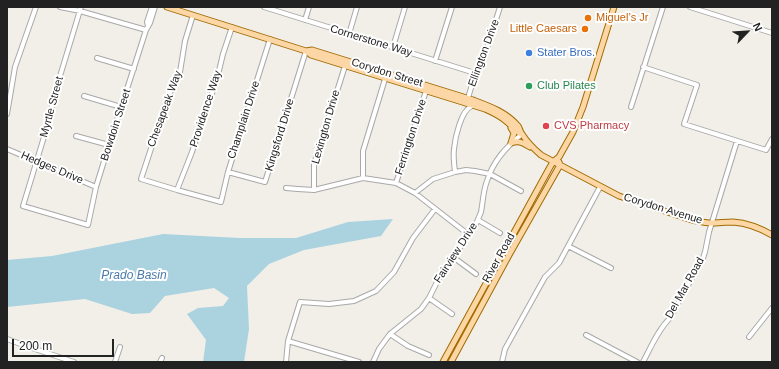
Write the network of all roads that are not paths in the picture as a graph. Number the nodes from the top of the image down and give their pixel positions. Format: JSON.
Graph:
{"nodes":[{"id":1,"x":36,"y":7,"type":"edge"},
{"id":2,"x":60,"y":7,"type":"edge"},
{"id":3,"x":153,"y":7,"type":"edge"},
{"id":4,"x":167,"y":7,"type":"edge"},
{"id":5,"x":264,"y":7,"type":"edge"},
{"id":6,"x":309,"y":7,"type":"edge"},
{"id":7,"x":357,"y":7,"type":"edge"},
{"id":8,"x":405,"y":7,"type":"edge"},
{"id":9,"x":452,"y":7,"type":"edge"},
{"id":10,"x":500,"y":7,"type":"edge"},
{"id":11,"x":614,"y":7,"type":"edge"},
{"id":12,"x":662,"y":7,"type":"edge"},
{"id":13,"x":690,"y":7,"type":"edge"},
{"id":14,"x":80,"y":9,"type":"edge"},
{"id":15,"x":193,"y":15,"type":"junction"},
{"id":16,"x":305,"y":20,"type":"junction"},
{"id":17,"x":232,"y":27,"type":"junction"},
{"id":18,"x":147,"y":28,"type":"junction"},
{"id":19,"x":772,"y":33,"type":"edge"},
{"id":20,"x":349,"y":34,"type":"junction"},
{"id":21,"x":270,"y":40,"type":"junction"},
{"id":22,"x":392,"y":47,"type":"junction"},
{"id":23,"x":306,"y":51,"type":"junction"},
{"id":24,"x":97,"y":58,"type":"dead end"},
{"id":25,"x":435,"y":61,"type":"junction"},
{"id":26,"x":345,"y":66,"type":"junction"},
{"id":27,"x":643,"y":67,"type":"junction"},
{"id":28,"x":134,"y":69,"type":"junction"},
{"id":29,"x":478,"y":74,"type":"junction"},
{"id":30,"x":385,"y":79,"type":"junction"},
{"id":31,"x":426,"y":92,"type":"junction"},
{"id":32,"x":84,"y":96,"type":"dead end"},
{"id":33,"x":447,"y":97,"type":"junction"},
{"id":34,"x":468,"y":98,"type":"junction"},
{"id":35,"x":459,"y":102,"type":"junction"},
{"id":36,"x":472,"y":106,"type":"junction"},
{"id":37,"x":121,"y":107,"type":"junction"},
{"id":38,"x":631,"y":107,"type":"dead end"},
{"id":39,"x":7,"y":114,"type":"edge"},
{"id":40,"x":463,"y":116,"type":"junction"},
{"id":41,"x":504,"y":120,"type":"junction"},
{"id":42,"x":522,"y":134,"type":"junction"},
{"id":43,"x":76,"y":136,"type":"dead end"},
{"id":44,"x":772,"y":139,"type":"edge"},
{"id":45,"x":737,"y":140,"type":"junction"},
{"id":46,"x":511,"y":143,"type":"junction"},
{"id":47,"x":109,"y":145,"type":"junction"},
{"id":48,"x":7,"y":149,"type":"edge"},
{"id":49,"x":535,"y":150,"type":"junction"},
{"id":50,"x":559,"y":157,"type":"junction"},
{"id":51,"x":37,"y":162,"type":"junction"},
{"id":52,"x":553,"y":162,"type":"junction"},
{"id":53,"x":560,"y":165,"type":"junction"},
{"id":54,"x":228,"y":172,"type":"junction"},
{"id":55,"x":455,"y":172,"type":"junction"},
{"id":56,"x":490,"y":174,"type":"junction"},
{"id":57,"x":363,"y":178,"type":"junction"},
{"id":58,"x":396,"y":183,"type":"junction"},
{"id":59,"x":96,"y":187,"type":"junction"},
{"id":60,"x":600,"y":187,"type":"junction"},
{"id":61,"x":286,"y":188,"type":"dead end"},
{"id":62,"x":177,"y":190,"type":"junction"},
{"id":63,"x":314,"y":190,"type":"junction"},
{"id":64,"x":521,"y":191,"type":"dead end"},
{"id":65,"x":415,"y":193,"type":"junction"},
{"id":66,"x":435,"y":209,"type":"junction"},
{"id":67,"x":478,"y":220,"type":"junction"},
{"id":68,"x":712,"y":223,"type":"junction"},
{"id":69,"x":88,"y":225,"type":"joint"},
{"id":70,"x":500,"y":233,"type":"dead end"},
{"id":71,"x":469,"y":235,"type":"junction"},
{"id":72,"x":772,"y":235,"type":"edge"},
{"id":73,"x":568,"y":246,"type":"junction"},
{"id":74,"x":453,"y":257,"type":"junction"},
{"id":75,"x":611,"y":268,"type":"dead end"},
{"id":76,"x":476,"y":274,"type":"dead end"},
{"id":77,"x":429,"y":298,"type":"junction"},
{"id":78,"x":772,"y":308,"type":"edge"},
{"id":79,"x":452,"y":314,"type":"dead end"},
{"id":80,"x":390,"y":334,"type":"junction"},
{"id":81,"x":586,"y":335,"type":"dead end"},
{"id":82,"x":749,"y":337,"type":"dead end"},
{"id":83,"x":7,"y":339,"type":"edge"},
{"id":84,"x":288,"y":341,"type":"junction"},
{"id":85,"x":120,"y":346,"type":"dead end"},
{"id":86,"x":429,"y":355,"type":"dead end"},
{"id":87,"x":74,"y":362,"type":"edge"},
{"id":88,"x":115,"y":362,"type":"edge"},
{"id":89,"x":286,"y":362,"type":"edge"},
{"id":90,"x":359,"y":362,"type":"edge"},
{"id":91,"x":373,"y":362,"type":"edge"},
{"id":92,"x":443,"y":362,"type":"edge"},
{"id":93,"x":451,"y":362,"type":"edge"},
{"id":94,"x":502,"y":362,"type":"edge"},
{"id":95,"x":637,"y":362,"type":"edge"},
{"id":96,"x":643,"y":362,"type":"edge"}],
"edges":[{"from":1,"to":39,"type":"street"},
{"from":2,"to":14,"type":"street"},
{"from":3,"to":18,"type":"street","name":"Bowdoin Street"},
{"from":4,"to":15,"type":"main road","name":"Corydon Street"},
{"from":5,"to":16,"type":"street","name":"Cornerstone Way"},
{"from":6,"to":16,"type":"street"},
{"from":7,"to":20,"type":"street"},
{"from":8,"to":22,"type":"street"},
{"from":9,"to":25,"type":"street"},
{"from":10,"to":29,"type":"street","name":"Ellington Drive"},
{"from":11,"to":50,"type":"main road","name":"River Road"},
{"from":12,"to":27,"type":"street"},
{"from":13,"to":19,"type":"street"},
{"from":14,"to":18,"type":"street"},
{"from":14,"to":51,"type":"street","name":"Myrtle Street"},
{"from":15,"to":17,"type":"main road","name":"Corydon Street"},
{"from":15,"to":62,"type":"street","name":"Chesapeak Way"},
{"from":16,"to":20,"type":"street","name":"Cornerstone Way"},
{"from":17,"to":21,"type":"main road","name":"Corydon Street"},
{"from":17,"to":62,"type":"street","name":"Providence Way"},
{"from":18,"to":28,"type":"street","name":"Bowdoin Street"},
{"from":20,"to":22,"type":"street","name":"Cornerstone Way"},
{"from":21,"to":23,"type":"main road","name":"Corydon Street"},
{"from":21,"to":54,"type":"street","name":"Champlain Drive"},
{"from":22,"to":25,"type":"street","name":"Cornerstone Way"},
{"from":23,"to":26,"type":"main road","name":"Corydon Street"},
{"from":23,"to":34,"type":"main road","name":"Corydon Street"},
{"from":23,"to":54,"type":"street","name":"Kingsford Drive"},
{"from":24,"to":28,"type":"street"},
{"from":25,"to":29,"type":"street","name":"Cornerstone Way"},
{"from":26,"to":30,"type":"main road","name":"Corydon Street"},
{"from":26,"to":63,"type":"street","name":"Lexington Drive"},
{"from":27,"to":38,"type":"street"},
{"from":27,"to":45,"type":"street"},
{"from":28,"to":37,"type":"street","name":"Bowdoin Street"},
{"from":29,"to":34,"type":"street","name":"Ellington Drive"},
{"from":30,"to":31,"type":"main road","name":"Corydon Street"},
{"from":30,"to":57,"type":"street"},
{"from":31,"to":33,"type":"main road","name":"Corydon Street"},
{"from":31,"to":58,"type":"street","name":"Ferrington Drive"},
{"from":32,"to":37,"type":"street"},
{"from":33,"to":34,"type":"street","name":"Corydon Street"},
{"from":33,"to":35,"type":"main road","name":"Corydon Street"},
{"from":34,"to":36,"type":"street"},
{"from":34,"to":42,"type":"main road","name":"Corydon Street"},
{"from":35,"to":36,"type":"main road","name":"Corydon Street"},
{"from":35,"to":40,"type":"street"},
{"from":36,"to":40,"type":"street"},
{"from":36,"to":41,"type":"main road","name":"Corydon Street"},
{"from":37,"to":47,"type":"street","name":"Bowdoin Street"},
{"from":40,"to":55,"type":"street"},
{"from":41,"to":42,"type":"main road","name":"Corydon Street"},
{"from":41,"to":46,"type":"main road"},
{"from":42,"to":46,"type":"street","name":"Fairview Drive"},
{"from":42,"to":49,"type":"main road","name":"Corydon Street"},
{"from":43,"to":47,"type":"street"},
{"from":44,"to":45,"type":"street"},
{"from":45,"to":68,"type":"street","name":"Del Mar Road"},
{"from":46,"to":49,"type":"main road"},
{"from":46,"to":56,"type":"street","name":"Fairview Drive"},
{"from":47,"to":59,"type":"street","name":"Bowdoin Street"},
{"from":48,"to":51,"type":"street","name":"Hedges Drive"},
{"from":49,"to":52,"type":"main road","name":"Corydon Street"},
{"from":50,"to":52,"type":"main road","name":"River Road"},
{"from":50,"to":53,"type":"main road"},
{"from":51,"to":59,"type":"street","name":"Hedges Drive"},
{"from":51,"to":69,"type":"street","name":"Myrtle Street"},
{"from":52,"to":53,"type":"main road","name":"Corydon Street"},
{"from":52,"to":92,"type":"main road","name":"River Road"},
{"from":53,"to":60,"type":"main road","name":"Corydon Avenue"},
{"from":53,"to":93,"type":"main road","name":"River Road"},
{"from":54,"to":62,"type":"street","name":"Champlain Drive"},
{"from":55,"to":56,"type":"street"},
{"from":55,"to":65,"type":"street"},
{"from":56,"to":64,"type":"street"},
{"from":56,"to":67,"type":"street","name":"Fairview Drive"},
{"from":57,"to":58,"type":"street"},
{"from":57,"to":63,"type":"street"},
{"from":58,"to":65,"type":"street"},
{"from":59,"to":69,"type":"street","name":"Bowdoin Street"},
{"from":60,"to":68,"type":"main road","name":"Corydon Avenue"},
{"from":60,"to":73,"type":"street"},
{"from":61,"to":63,"type":"street"},
{"from":65,"to":66,"type":"street"},
{"from":66,"to":71,"type":"street"},
{"from":66,"to":84,"type":"street"},
{"from":67,"to":70,"type":"street"},
{"from":67,"to":71,"type":"street","name":"Fairview Drive"},
{"from":68,"to":72,"type":"main road","name":"Corydon Avenue"},
{"from":68,"to":96,"type":"street","name":"Del Mar Road"},
{"from":71,"to":74,"type":"street","name":"Fairview Drive"},
{"from":73,"to":75,"type":"street"},
{"from":73,"to":94,"type":"street"},
{"from":74,"to":76,"type":"street"},
{"from":74,"to":77,"type":"street","name":"Fairview Drive"},
{"from":77,"to":79,"type":"street"},
{"from":77,"to":80,"type":"street","name":"Fairview Drive"},
{"from":78,"to":82,"type":"street"},
{"from":80,"to":86,"type":"street"},
{"from":80,"to":91,"type":"street","name":"Fairview Drive"},
{"from":81,"to":95,"type":"street"},
{"from":83,"to":87,"type":"street"},
{"from":84,"to":89,"type":"street"},
{"from":84,"to":90,"type":"street"},
{"from":85,"to":88,"type":"street"}]}
